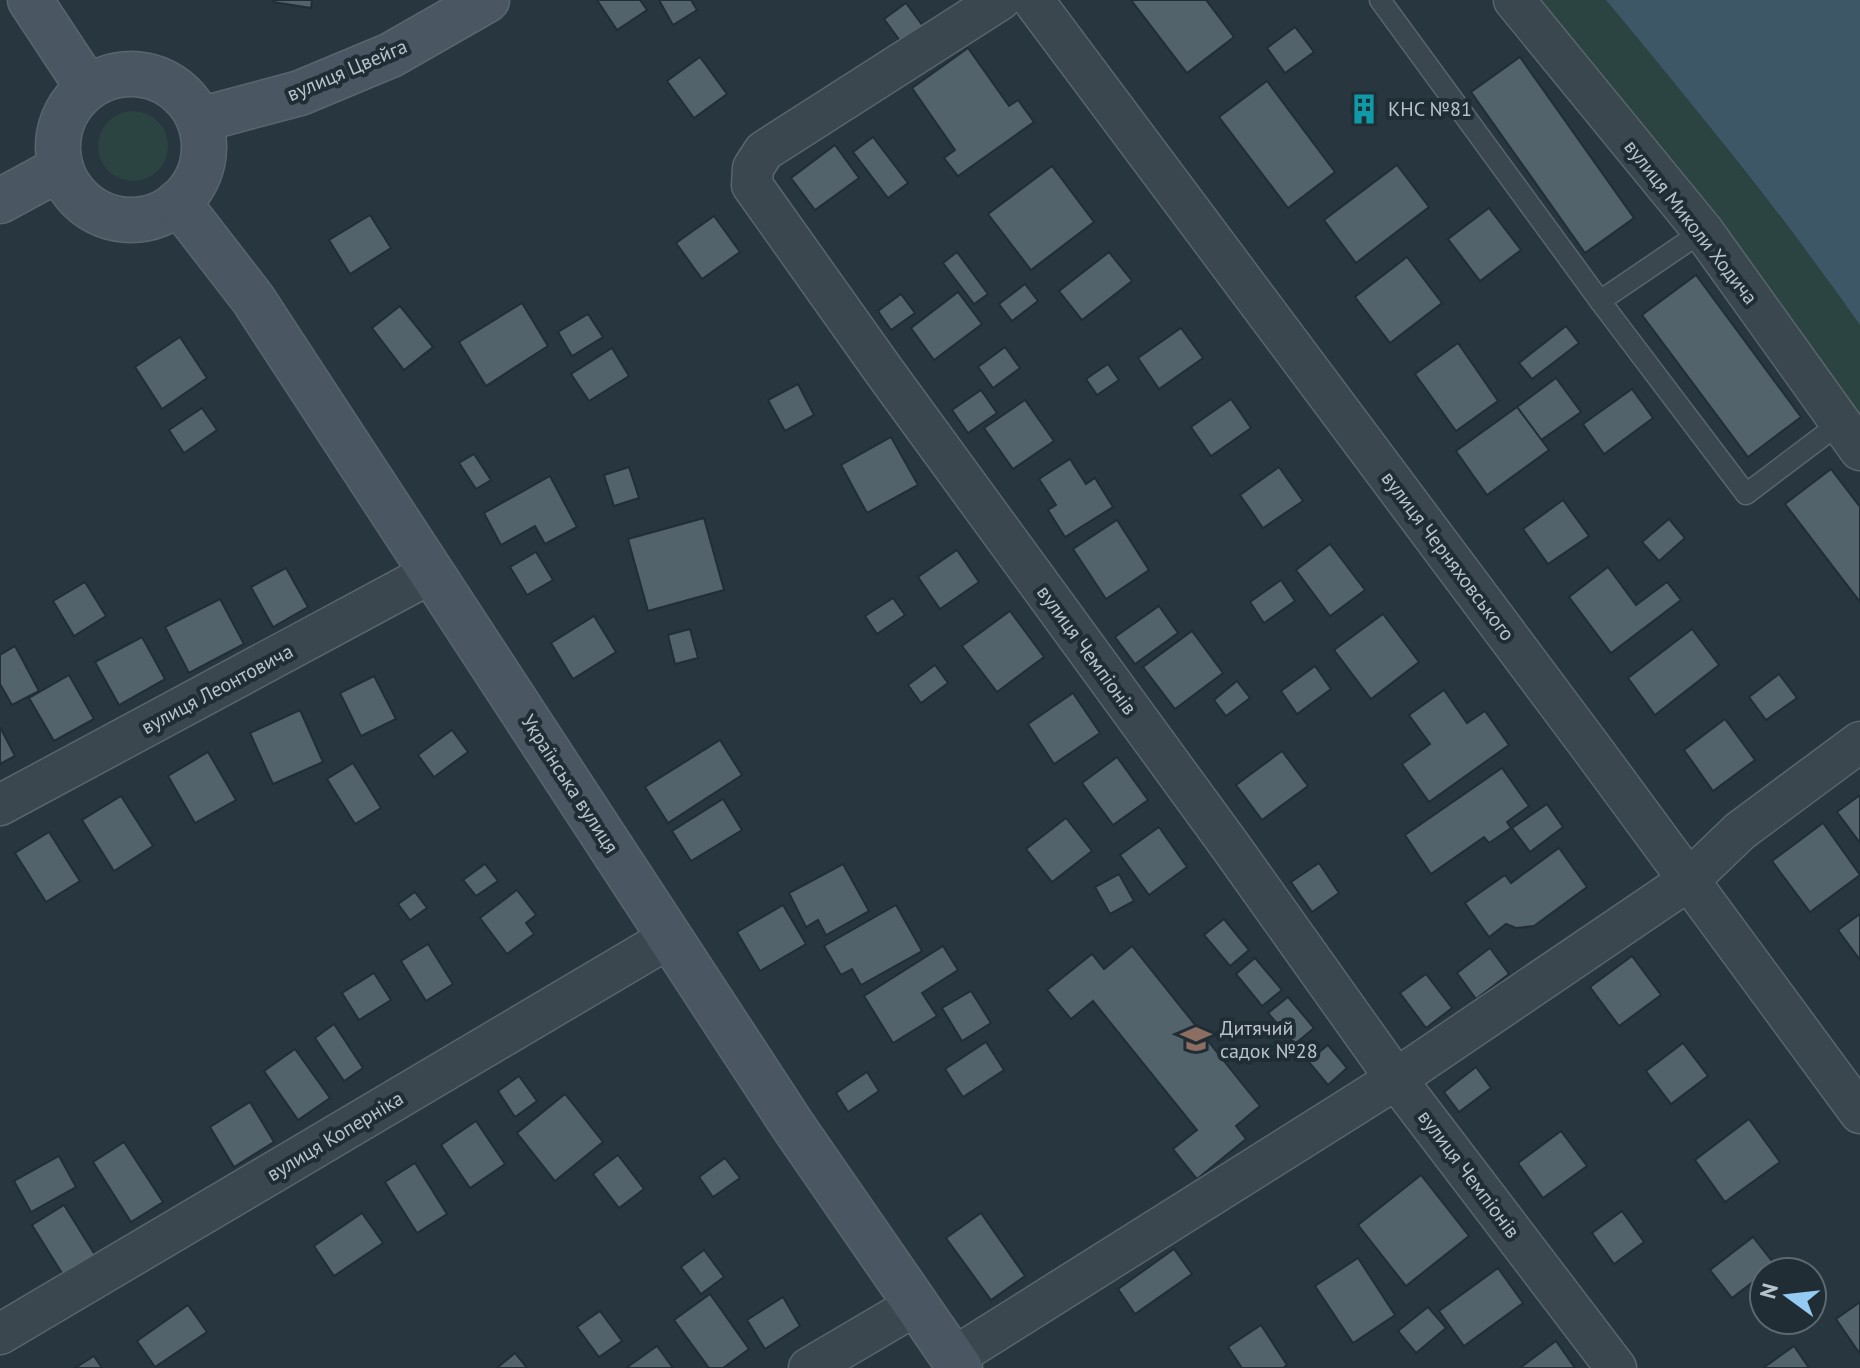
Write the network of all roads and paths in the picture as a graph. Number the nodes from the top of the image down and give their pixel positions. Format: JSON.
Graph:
{"nodes":[{"id":1,"x":30,"y":0,"type":"edge"},
{"id":2,"x":487,"y":0,"type":"edge"},
{"id":3,"x":1000,"y":0,"type":"edge"},
{"id":4,"x":1033,"y":0,"type":"edge"},
{"id":5,"x":1380,"y":0,"type":"edge"},
{"id":6,"x":1514,"y":0,"type":"edge"},
{"id":7,"x":88,"y":88,"type":"junction"},
{"id":8,"x":199,"y":120,"type":"junction"},
{"id":9,"x":61,"y":168,"type":"junction"},
{"id":10,"x":0,"y":201,"type":"edge"},
{"id":11,"x":178,"y":202,"type":"junction"},
{"id":12,"x":1703,"y":231,"type":"junction"},
{"id":13,"x":1600,"y":301,"type":"junction"},
{"id":14,"x":1850,"y":436,"type":"edge"},
{"id":15,"x":433,"y":572,"type":"junction"},
{"id":16,"x":1860,"y":742,"type":"edge"},
{"id":17,"x":0,"y":805,"type":"edge"},
{"id":18,"x":1689,"y":880,"type":"junction"},
{"id":19,"x":669,"y":938,"type":"junction"},
{"id":20,"x":1396,"y":1079,"type":"junction"},
{"id":21,"x":1860,"y":1113,"type":"edge"},
{"id":22,"x":916,"y":1305,"type":"junction"},
{"id":23,"x":0,"y":1334,"type":"edge"},
{"id":24,"x":957,"y":1363,"type":"edge"},
{"id":25,"x":809,"y":1368,"type":"edge"},
{"id":26,"x":1616,"y":1368,"type":"edge"}],
"edges":[{"from":1,"to":7,"type":"main road"},
{"from":2,"to":8,"type":"main road","name":"вулиця Цвейга"},
{"from":3,"to":20,"type":"street","name":"вулиця Чемпіонів"},
{"from":4,"to":18,"type":"street","name":"вулиця Черняховського"},
{"from":5,"to":13,"type":"lane"},
{"from":6,"to":12,"type":"street","name":"вулиця Миколи Ходича"},
{"from":7,"to":8,"type":"main road"},
{"from":7,"to":9,"type":"main road"},
{"from":8,"to":11,"type":"main road"},
{"from":9,"to":10,"type":"main road"},
{"from":9,"to":11,"type":"main road"},
{"from":11,"to":15,"type":"main road","name":"Українська вулиця"},
{"from":12,"to":13,"type":"lane"},
{"from":12,"to":14,"type":"street","name":"вулиця Миколи Ходича"},
{"from":13,"to":14,"type":"lane"},
{"from":15,"to":17,"type":"street","name":"вулиця Леонтовича"},
{"from":15,"to":19,"type":"main road","name":"Українська вулиця"},
{"from":16,"to":18,"type":"street"},
{"from":18,"to":20,"type":"street"},
{"from":18,"to":21,"type":"street","name":"вулиця Черняховського"},
{"from":19,"to":22,"type":"main road","name":"Українська вулиця"},
{"from":19,"to":23,"type":"street","name":"вулиця Коперніка"},
{"from":20,"to":24,"type":"street"},
{"from":20,"to":26,"type":"street","name":"вулиця Чемпіонів"},
{"from":22,"to":24,"type":"main road","name":"Українська вулиця"},
{"from":22,"to":25,"type":"street"}]}
